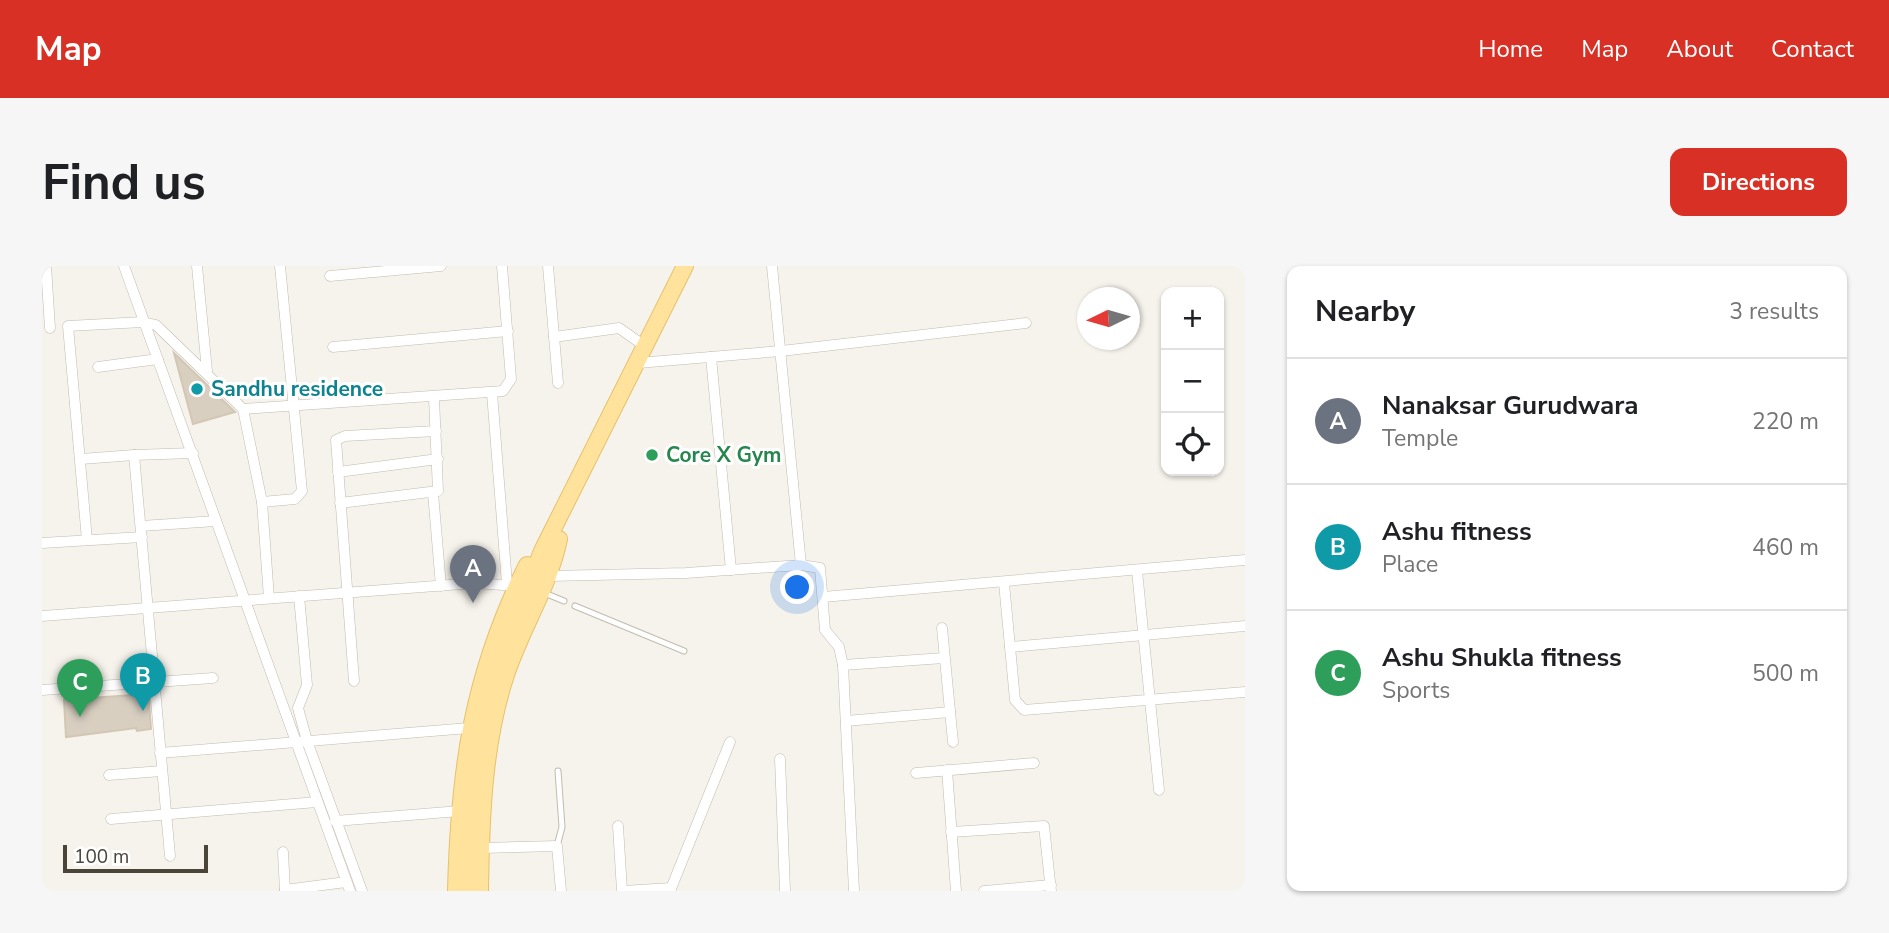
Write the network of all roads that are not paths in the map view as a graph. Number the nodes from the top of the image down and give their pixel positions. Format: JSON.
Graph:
{"nodes":[{"id":1,"x":46,"y":266,"type":"edge"},
{"id":2,"x":124,"y":266,"type":"edge"},
{"id":3,"x":197,"y":266,"type":"edge"},
{"id":4,"x":280,"y":266,"type":"edge"},
{"id":5,"x":441,"y":266,"type":"edge"},
{"id":6,"x":502,"y":266,"type":"edge"},
{"id":7,"x":548,"y":266,"type":"edge"},
{"id":8,"x":685,"y":266,"type":"edge"},
{"id":9,"x":772,"y":266,"type":"edge"},
{"id":10,"x":330,"y":276,"type":"dead end"},
{"id":11,"x":143,"y":322,"type":"junction"},
{"id":12,"x":1026,"y":323,"type":"dead end"},
{"id":13,"x":68,"y":326,"type":"junction"},
{"id":14,"x":46,"y":328,"type":"edge"},
{"id":15,"x":508,"y":331,"type":"junction"},
{"id":16,"x":554,"y":337,"type":"junction"},
{"id":17,"x":333,"y":346,"type":"dead end"},
{"id":18,"x":646,"y":347,"type":"junction"},
{"id":19,"x":781,"y":351,"type":"junction"},
{"id":20,"x":712,"y":356,"type":"junction"},
{"id":21,"x":158,"y":359,"type":"junction"},
{"id":22,"x":638,"y":363,"type":"junction"},
{"id":23,"x":98,"y":367,"type":"dead end"},
{"id":24,"x":207,"y":371,"type":"junction"},
{"id":25,"x":558,"y":383,"type":"dead end"},
{"id":26,"x":492,"y":393,"type":"junction"},
{"id":27,"x":434,"y":398,"type":"junction"},
{"id":28,"x":292,"y":406,"type":"junction"},
{"id":29,"x":243,"y":409,"type":"junction"},
{"id":30,"x":436,"y":430,"type":"junction"},
{"id":31,"x":192,"y":453,"type":"junction"},
{"id":32,"x":134,"y":455,"type":"junction"},
{"id":33,"x":81,"y":458,"type":"junction"},
{"id":34,"x":438,"y":459,"type":"junction"},
{"id":35,"x":338,"y":472,"type":"junction"},
{"id":36,"x":433,"y":493,"type":"junction"},
{"id":37,"x":262,"y":502,"type":"junction"},
{"id":38,"x":340,"y":503,"type":"junction"},
{"id":39,"x":216,"y":521,"type":"junction"},
{"id":40,"x":142,"y":531,"type":"junction"},
{"id":41,"x":555,"y":537,"type":"junction"},
{"id":42,"x":87,"y":540,"type":"junction"},
{"id":43,"x":42,"y":544,"type":"edge"},
{"id":44,"x":1245,"y":560,"type":"edge"},
{"id":45,"x":801,"y":565,"type":"junction"},
{"id":46,"x":731,"y":570,"type":"junction"},
{"id":47,"x":1137,"y":571,"type":"junction"},
{"id":48,"x":549,"y":576,"type":"junction"},
{"id":49,"x":1004,"y":583,"type":"junction"},
{"id":50,"x":441,"y":586,"type":"junction"},
{"id":51,"x":524,"y":588,"type":"junction"},
{"id":52,"x":348,"y":593,"type":"junction"},
{"id":53,"x":299,"y":596,"type":"junction"},
{"id":54,"x":823,"y":597,"type":"junction"},
{"id":55,"x":269,"y":598,"type":"junction"},
{"id":56,"x":564,"y":601,"type":"dead end"},
{"id":57,"x":246,"y":602,"type":"junction"},
{"id":58,"x":575,"y":606,"type":"dead end"},
{"id":59,"x":148,"y":609,"type":"junction"},
{"id":60,"x":42,"y":616,"type":"edge"},
{"id":61,"x":1245,"y":626,"type":"edge"},
{"id":62,"x":942,"y":628,"type":"dead end"},
{"id":63,"x":1145,"y":635,"type":"junction"},
{"id":64,"x":1010,"y":647,"type":"junction"},
{"id":65,"x":684,"y":651,"type":"dead end"},
{"id":66,"x":944,"y":657,"type":"junction"},
{"id":67,"x":843,"y":666,"type":"junction"},
{"id":68,"x":213,"y":678,"type":"dead end"},
{"id":69,"x":354,"y":681,"type":"dead end"},
{"id":70,"x":154,"y":683,"type":"junction"},
{"id":71,"x":42,"y":691,"type":"edge"},
{"id":72,"x":1245,"y":692,"type":"edge"},
{"id":73,"x":1149,"y":699,"type":"junction"},
{"id":74,"x":950,"y":712,"type":"junction"},
{"id":75,"x":846,"y":721,"type":"junction"},
{"id":76,"x":469,"y":728,"type":"junction"},
{"id":77,"x":307,"y":741,"type":"junction"},
{"id":78,"x":295,"y":742,"type":"junction"},
{"id":79,"x":730,"y":742,"type":"dead end"},
{"id":80,"x":953,"y":742,"type":"dead end"},
{"id":81,"x":160,"y":753,"type":"junction"},
{"id":82,"x":780,"y":759,"type":"dead end"},
{"id":83,"x":1034,"y":763,"type":"dead end"},
{"id":84,"x":947,"y":770,"type":"junction"},
{"id":85,"x":162,"y":771,"type":"junction"},
{"id":86,"x":558,"y":771,"type":"dead end"},
{"id":87,"x":916,"y":773,"type":"dead end"},
{"id":88,"x":109,"y":775,"type":"dead end"},
{"id":89,"x":1159,"y":790,"type":"dead end"},
{"id":90,"x":317,"y":802,"type":"junction"},
{"id":91,"x":460,"y":811,"type":"junction"},
{"id":92,"x":166,"y":816,"type":"junction"},
{"id":93,"x":111,"y":819,"type":"dead end"},
{"id":94,"x":338,"y":820,"type":"junction"},
{"id":95,"x":324,"y":822,"type":"junction"},
{"id":96,"x":618,"y":826,"type":"dead end"},
{"id":97,"x":951,"y":831,"type":"junction"},
{"id":98,"x":557,"y":846,"type":"junction"},
{"id":99,"x":482,"y":848,"type":"junction"},
{"id":100,"x":283,"y":852,"type":"dead end"},
{"id":101,"x":170,"y":856,"type":"dead end"},
{"id":102,"x":348,"y":886,"type":"edge"},
{"id":103,"x":1051,"y":888,"type":"edge"},
{"id":104,"x":285,"y":890,"type":"edge"},
{"id":105,"x":671,"y":890,"type":"edge"},
{"id":106,"x":362,"y":891,"type":"edge"},
{"id":107,"x":457,"y":891,"type":"edge"},
{"id":108,"x":468,"y":891,"type":"edge"},
{"id":109,"x":480,"y":891,"type":"edge"},
{"id":110,"x":561,"y":891,"type":"edge"},
{"id":111,"x":623,"y":891,"type":"edge"},
{"id":112,"x":785,"y":891,"type":"edge"},
{"id":113,"x":854,"y":891,"type":"edge"},
{"id":114,"x":956,"y":891,"type":"edge"},
{"id":115,"x":984,"y":891,"type":"edge"}],
"edges":[{"from":1,"to":14,"type":"street"},
{"from":2,"to":11,"type":"street"},
{"from":3,"to":24,"type":"street"},
{"from":4,"to":28,"type":"street"},
{"from":5,"to":10,"type":"street"},
{"from":6,"to":15,"type":"street"},
{"from":7,"to":16,"type":"street"},
{"from":8,"to":18,"type":"main road"},
{"from":9,"to":19,"type":"street"},
{"from":11,"to":13,"type":"street"},
{"from":11,"to":21,"type":"street"},
{"from":11,"to":24,"type":"street"},
{"from":12,"to":19,"type":"street"},
{"from":13,"to":14,"type":"street"},
{"from":13,"to":33,"type":"street"},
{"from":15,"to":17,"type":"street"},
{"from":15,"to":26,"type":"street"},
{"from":16,"to":18,"type":"street"},
{"from":16,"to":25,"type":"street"},
{"from":18,"to":22,"type":"main road"},
{"from":19,"to":20,"type":"street"},
{"from":19,"to":45,"type":"street"},
{"from":20,"to":22,"type":"street"},
{"from":20,"to":46,"type":"street"},
{"from":21,"to":23,"type":"street"},
{"from":21,"to":31,"type":"street"},
{"from":22,"to":41,"type":"main road"},
{"from":24,"to":29,"type":"street"},
{"from":26,"to":27,"type":"street"},
{"from":26,"to":51,"type":"street"},
{"from":27,"to":28,"type":"street"},
{"from":27,"to":30,"type":"street"},
{"from":28,"to":29,"type":"street"},
{"from":28,"to":37,"type":"street"},
{"from":29,"to":37,"type":"street"},
{"from":30,"to":34,"type":"street"},
{"from":30,"to":35,"type":"street"},
{"from":31,"to":32,"type":"street"},
{"from":31,"to":39,"type":"street"},
{"from":32,"to":33,"type":"street"},
{"from":32,"to":40,"type":"street"},
{"from":33,"to":42,"type":"street"},
{"from":34,"to":35,"type":"street"},
{"from":34,"to":36,"type":"street"},
{"from":35,"to":38,"type":"street"},
{"from":36,"to":38,"type":"street"},
{"from":36,"to":50,"type":"street"},
{"from":37,"to":55,"type":"street"},
{"from":38,"to":52,"type":"street"},
{"from":39,"to":40,"type":"street"},
{"from":39,"to":57,"type":"street"},
{"from":40,"to":42,"type":"street"},
{"from":40,"to":59,"type":"street"},
{"from":41,"to":48,"type":"main road"},
{"from":41,"to":51,"type":"main road"},
{"from":42,"to":43,"type":"street"},
{"from":44,"to":47,"type":"street"},
{"from":45,"to":46,"type":"street"},
{"from":45,"to":54,"type":"street"},
{"from":46,"to":48,"type":"street"},
{"from":47,"to":49,"type":"street"},
{"from":47,"to":63,"type":"street"},
{"from":48,"to":51,"type":"main road"},
{"from":49,"to":54,"type":"street"},
{"from":49,"to":64,"type":"street"},
{"from":50,"to":51,"type":"street"},
{"from":50,"to":52,"type":"street"},
{"from":51,"to":56,"type":"lane"},
{"from":51,"to":76,"type":"main road"},
{"from":51,"to":99,"type":"main road"},
{"from":51,"to":108,"type":"main road"},
{"from":52,"to":53,"type":"street"},
{"from":52,"to":69,"type":"street"},
{"from":53,"to":55,"type":"street"},
{"from":53,"to":77,"type":"street"},
{"from":54,"to":67,"type":"street"},
{"from":55,"to":57,"type":"street"},
{"from":57,"to":59,"type":"street"},
{"from":57,"to":78,"type":"street"},
{"from":58,"to":65,"type":"lane"},
{"from":59,"to":60,"type":"street"},
{"from":59,"to":70,"type":"street"},
{"from":61,"to":63,"type":"street"},
{"from":62,"to":66,"type":"street"},
{"from":63,"to":64,"type":"street"},
{"from":63,"to":73,"type":"street"},
{"from":64,"to":73,"type":"street"},
{"from":66,"to":67,"type":"street"},
{"from":66,"to":74,"type":"street"},
{"from":67,"to":75,"type":"street"},
{"from":68,"to":70,"type":"street"},
{"from":70,"to":71,"type":"street"},
{"from":70,"to":81,"type":"street"},
{"from":72,"to":73,"type":"street"},
{"from":73,"to":89,"type":"street"},
{"from":74,"to":75,"type":"street"},
{"from":74,"to":80,"type":"street"},
{"from":75,"to":113,"type":"street"},
{"from":76,"to":77,"type":"street"},
{"from":76,"to":91,"type":"main road"},
{"from":77,"to":78,"type":"street"},
{"from":77,"to":94,"type":"street"},
{"from":78,"to":81,"type":"street"},
{"from":78,"to":90,"type":"street"},
{"from":79,"to":105,"type":"street"},
{"from":81,"to":85,"type":"street"},
{"from":82,"to":112,"type":"street"},
{"from":83,"to":84,"type":"street"},
{"from":84,"to":87,"type":"street"},
{"from":84,"to":97,"type":"street"},
{"from":85,"to":88,"type":"street"},
{"from":85,"to":92,"type":"street"},
{"from":86,"to":98,"type":"lane"},
{"from":90,"to":92,"type":"street"},
{"from":90,"to":95,"type":"street"},
{"from":91,"to":94,"type":"street"},
{"from":91,"to":107,"type":"main road"},
{"from":92,"to":93,"type":"street"},
{"from":92,"to":101,"type":"street"},
{"from":94,"to":95,"type":"street"},
{"from":94,"to":106,"type":"street"},
{"from":95,"to":102,"type":"street"},
{"from":96,"to":111,"type":"street"},
{"from":97,"to":103,"type":"street"},
{"from":97,"to":114,"type":"street"},
{"from":98,"to":99,"type":"street"},
{"from":98,"to":110,"type":"street"},
{"from":99,"to":109,"type":"main road"},
{"from":100,"to":104,"type":"street"},
{"from":102,"to":104,"type":"street"},
{"from":103,"to":115,"type":"street"},
{"from":105,"to":111,"type":"street"}]}
